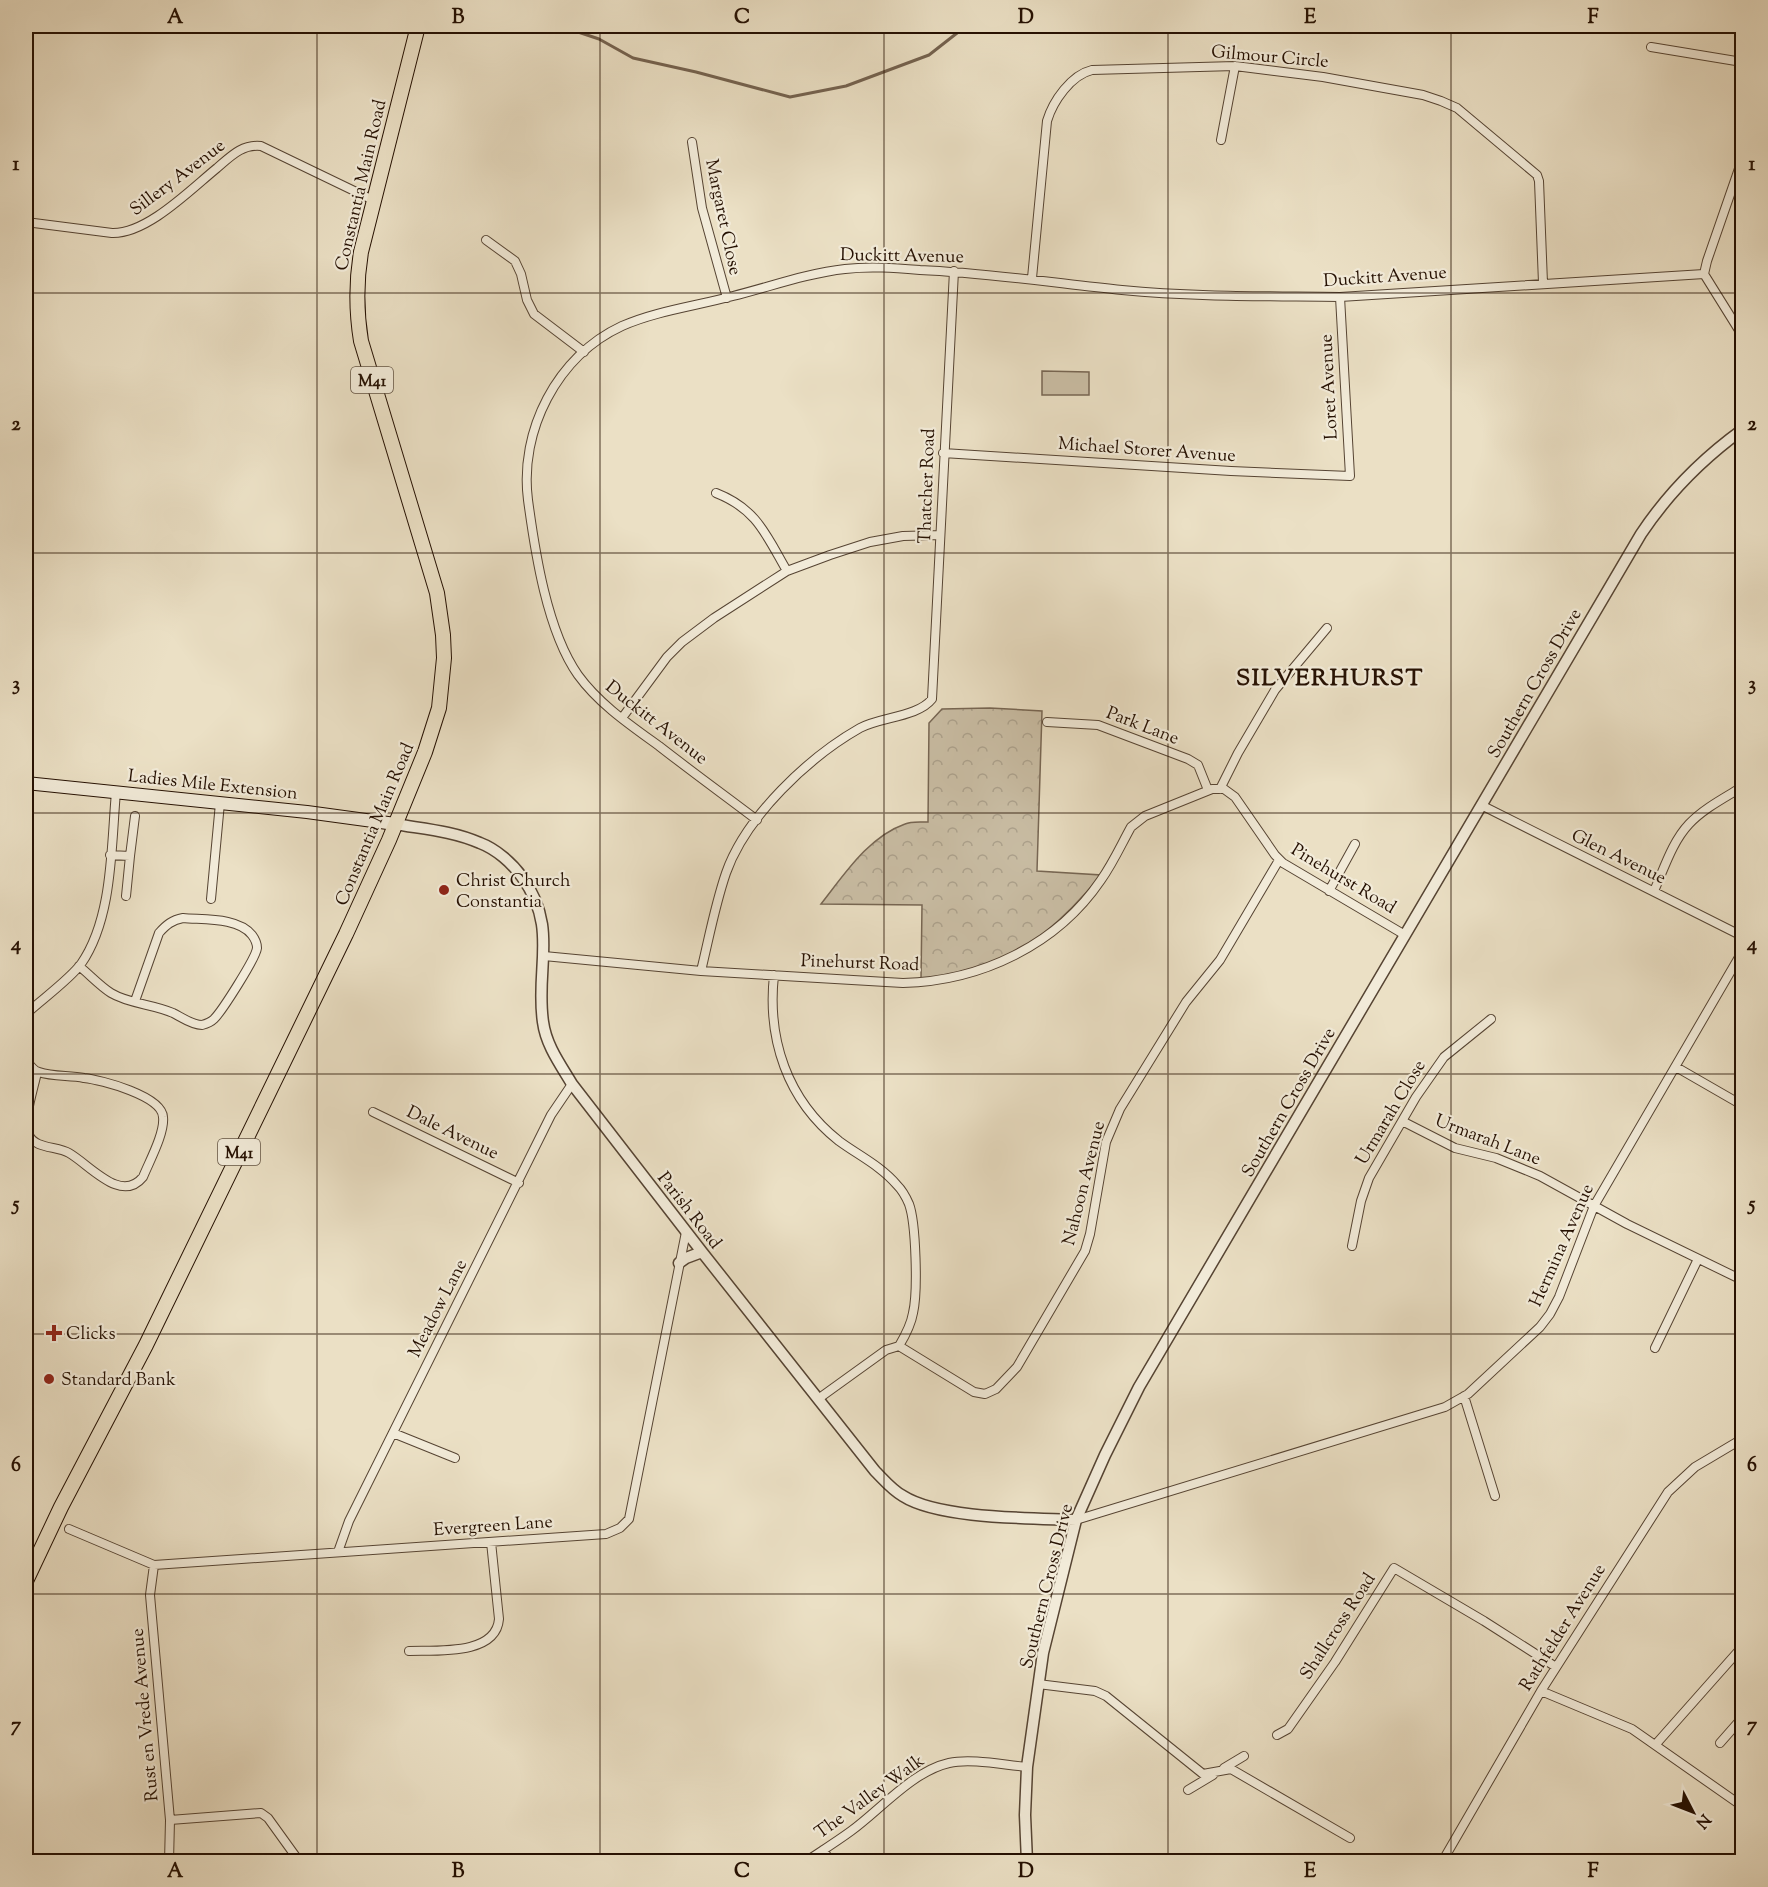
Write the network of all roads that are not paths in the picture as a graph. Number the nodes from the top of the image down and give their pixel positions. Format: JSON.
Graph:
{"nodes":[{"id":1,"x":418,"y":26,"type":"edge"},
{"id":2,"x":1651,"y":47,"type":"dead end"},
{"id":3,"x":1743,"y":62,"type":"edge"},
{"id":4,"x":1235,"y":66,"type":"junction"},
{"id":5,"x":1221,"y":140,"type":"dead end"},
{"id":6,"x":692,"y":142,"type":"dead end"},
{"id":7,"x":1743,"y":160,"type":"edge"},
{"id":8,"x":1738,"y":184,"type":"edge"},
{"id":9,"x":373,"y":200,"type":"junction"},
{"id":10,"x":26,"y":222,"type":"edge"},
{"id":11,"x":486,"y":240,"type":"dead end"},
{"id":12,"x":954,"y":271,"type":"junction"},
{"id":13,"x":1704,"y":274,"type":"junction"},
{"id":14,"x":1032,"y":278,"type":"junction"},
{"id":15,"x":1544,"y":283,"type":"junction"},
{"id":16,"x":1340,"y":297,"type":"junction"},
{"id":17,"x":726,"y":298,"type":"junction"},
{"id":18,"x":1743,"y":335,"type":"edge"},
{"id":19,"x":584,"y":352,"type":"junction"},
{"id":20,"x":1743,"y":430,"type":"edge"},
{"id":21,"x":943,"y":453,"type":"junction"},
{"id":22,"x":1350,"y":476,"type":"joint"},
{"id":23,"x":716,"y":493,"type":"dead end"},
{"id":24,"x":940,"y":535,"type":"junction"},
{"id":25,"x":788,"y":571,"type":"junction"},
{"id":26,"x":1327,"y":628,"type":"dead end"},
{"id":27,"x":621,"y":718,"type":"junction"},
{"id":28,"x":1047,"y":722,"type":"dead end"},
{"id":29,"x":26,"y":783,"type":"edge"},
{"id":30,"x":1743,"y":787,"type":"edge"},
{"id":31,"x":1220,"y":789,"type":"junction"},
{"id":32,"x":1208,"y":790,"type":"junction"},
{"id":33,"x":116,"y":792,"type":"junction"},
{"id":34,"x":220,"y":803,"type":"junction"},
{"id":35,"x":1481,"y":804,"type":"junction"},
{"id":36,"x":135,"y":816,"type":"dead end"},
{"id":37,"x":757,"y":820,"type":"junction"},
{"id":38,"x":396,"y":824,"type":"junction"},
{"id":39,"x":1355,"y":844,"type":"dead end"},
{"id":40,"x":110,"y":855,"type":"junction"},
{"id":41,"x":130,"y":856,"type":"junction"},
{"id":42,"x":1279,"y":860,"type":"junction"},
{"id":43,"x":1329,"y":891,"type":"junction"},
{"id":44,"x":1654,"y":891,"type":"junction"},
{"id":45,"x":126,"y":896,"type":"dead end"},
{"id":46,"x":211,"y":899,"type":"dead end"},
{"id":47,"x":1405,"y":935,"type":"junction"},
{"id":48,"x":1743,"y":936,"type":"edge"},
{"id":49,"x":1743,"y":952,"type":"edge"},
{"id":50,"x":544,"y":956,"type":"junction"},
{"id":51,"x":79,"y":966,"type":"junction"},
{"id":52,"x":701,"y":971,"type":"junction"},
{"id":53,"x":774,"y":975,"type":"junction"},
{"id":54,"x":135,"y":1001,"type":"junction"},
{"id":55,"x":26,"y":1014,"type":"edge"},
{"id":56,"x":1491,"y":1019,"type":"dead end"},
{"id":57,"x":26,"y":1060,"type":"edge"},
{"id":58,"x":1676,"y":1067,"type":"junction"},
{"id":59,"x":37,"y":1072,"type":"junction"},
{"id":60,"x":572,"y":1084,"type":"junction"},
{"id":61,"x":1743,"y":1105,"type":"edge"},
{"id":62,"x":373,"y":1112,"type":"dead end"},
{"id":63,"x":1402,"y":1121,"type":"junction"},
{"id":64,"x":519,"y":1183,"type":"junction"},
{"id":65,"x":1594,"y":1206,"type":"junction"},
{"id":66,"x":686,"y":1232,"type":"junction"},
{"id":67,"x":1352,"y":1246,"type":"dead end"},
{"id":68,"x":702,"y":1252,"type":"junction"},
{"id":69,"x":1698,"y":1259,"type":"junction"},
{"id":70,"x":679,"y":1263,"type":"junction"},
{"id":71,"x":1743,"y":1280,"type":"edge"},
{"id":72,"x":899,"y":1346,"type":"junction"},
{"id":73,"x":1655,"y":1348,"type":"dead end"},
{"id":74,"x":1464,"y":1396,"type":"junction"},
{"id":75,"x":818,"y":1399,"type":"junction"},
{"id":76,"x":393,"y":1433,"type":"junction"},
{"id":77,"x":1743,"y":1439,"type":"edge"},
{"id":78,"x":455,"y":1458,"type":"dead end"},
{"id":79,"x":1495,"y":1496,"type":"dead end"},
{"id":80,"x":1076,"y":1520,"type":"junction"},
{"id":81,"x":69,"y":1529,"type":"dead end"},
{"id":82,"x":491,"y":1542,"type":"junction"},
{"id":83,"x":338,"y":1552,"type":"junction"},
{"id":84,"x":154,"y":1565,"type":"junction"},
{"id":85,"x":26,"y":1581,"type":"edge"},
{"id":86,"x":1743,"y":1647,"type":"edge"},
{"id":87,"x":409,"y":1651,"type":"dead end"},
{"id":88,"x":1556,"y":1667,"type":"junction"},
{"id":89,"x":1038,"y":1684,"type":"junction"},
{"id":90,"x":1541,"y":1691,"type":"junction"},
{"id":91,"x":1743,"y":1718,"type":"edge"},
{"id":92,"x":1277,"y":1735,"type":"dead end"},
{"id":93,"x":1720,"y":1743,"type":"dead end"},
{"id":94,"x":1656,"y":1744,"type":"junction"},
{"id":95,"x":1244,"y":1756,"type":"dead end"},
{"id":96,"x":1027,"y":1767,"type":"junction"},
{"id":97,"x":1217,"y":1772,"type":"junction"},
{"id":98,"x":1188,"y":1790,"type":"dead end"},
{"id":99,"x":1743,"y":1806,"type":"edge"},
{"id":100,"x":170,"y":1820,"type":"junction"},
{"id":101,"x":1350,"y":1838,"type":"dead end"},
{"id":102,"x":823,"y":1850,"type":"junction"},
{"id":103,"x":299,"y":1861,"type":"edge"},
{"id":104,"x":169,"y":1862,"type":"edge"},
{"id":105,"x":805,"y":1862,"type":"edge"},
{"id":106,"x":831,"y":1862,"type":"edge"},
{"id":107,"x":1027,"y":1862,"type":"edge"},
{"id":108,"x":1442,"y":1862,"type":"edge"}],
"edges":[{"from":1,"to":9,"type":"main road","name":"Constantia Main Road","number":"M41"},
{"from":2,"to":3,"type":"street"},
{"from":4,"to":5,"type":"street"},
{"from":4,"to":14,"type":"street","name":"Gilmour Circle"},
{"from":4,"to":15,"type":"street","name":"Gilmour Circle"},
{"from":6,"to":17,"type":"street","name":"Margaret Close"},
{"from":7,"to":8,"type":"street"},
{"from":8,"to":13,"type":"street"},
{"from":9,"to":10,"type":"street","name":"Sillery Avenue"},
{"from":9,"to":38,"type":"main road","name":"Constantia Main Road","number":"M41"},
{"from":11,"to":19,"type":"street"},
{"from":12,"to":14,"type":"street","name":"Duckitt Avenue"},
{"from":12,"to":17,"type":"street","name":"Duckitt Avenue"},
{"from":12,"to":21,"type":"street","name":"Thatcher Road"},
{"from":13,"to":15,"type":"street","name":"Duckitt Avenue"},
{"from":13,"to":18,"type":"street"},
{"from":14,"to":16,"type":"street","name":"Duckitt Avenue"},
{"from":15,"to":16,"type":"street","name":"Duckitt Avenue"},
{"from":16,"to":22,"type":"street","name":"Loret Avenue"},
{"from":17,"to":19,"type":"street","name":"Duckitt Avenue"},
{"from":19,"to":27,"type":"street","name":"Duckitt Avenue"},
{"from":20,"to":35,"type":"street","name":"Southern Cross Drive"},
{"from":21,"to":22,"type":"street","name":"Michael Storer Avenue"},
{"from":21,"to":24,"type":"street","name":"Thatcher Road"},
{"from":23,"to":25,"type":"street"},
{"from":24,"to":25,"type":"street"},
{"from":24,"to":37,"type":"street","name":"Thatcher Road"},
{"from":25,"to":27,"type":"street"},
{"from":26,"to":31,"type":"street"},
{"from":27,"to":37,"type":"street","name":"Duckitt Avenue"},
{"from":28,"to":32,"type":"street","name":"Park Lane"},
{"from":29,"to":33,"type":"main road","name":"Ladies Mile Extension"},
{"from":30,"to":44,"type":"street"},
{"from":31,"to":32,"type":"street","name":"Pinehurst Road"},
{"from":31,"to":42,"type":"street","name":"Pinehurst Road"},
{"from":32,"to":53,"type":"street","name":"Pinehurst Road"},
{"from":33,"to":34,"type":"main road","name":"Ladies Mile Extension"},
{"from":33,"to":40,"type":"street"},
{"from":34,"to":38,"type":"main road","name":"Ladies Mile Extension"},
{"from":34,"to":46,"type":"street"},
{"from":35,"to":44,"type":"street","name":"Glen Avenue"},
{"from":35,"to":47,"type":"street","name":"Southern Cross Drive"},
{"from":36,"to":41,"type":"street"},
{"from":37,"to":52,"type":"street"},
{"from":38,"to":50,"type":"street","name":"Parish Road"},
{"from":38,"to":85,"type":"main road","name":"Constantia Main Road","number":"M41"},
{"from":39,"to":43,"type":"street"},
{"from":40,"to":41,"type":"street"},
{"from":40,"to":51,"type":"street"},
{"from":41,"to":45,"type":"street"},
{"from":42,"to":43,"type":"street","name":"Pinehurst Road"},
{"from":42,"to":72,"type":"street","name":"Nahoon Avenue"},
{"from":43,"to":47,"type":"street","name":"Pinehurst Road"},
{"from":44,"to":48,"type":"street","name":"Glen Avenue"},
{"from":47,"to":80,"type":"street","name":"Southern Cross Drive"},
{"from":49,"to":58,"type":"street","name":"Hermina Avenue"},
{"from":50,"to":52,"type":"street","name":"Pinehurst Road"},
{"from":50,"to":60,"type":"street","name":"Parish Road"},
{"from":51,"to":54,"type":"street"},
{"from":51,"to":55,"type":"street"},
{"from":52,"to":53,"type":"street","name":"Pinehurst Road"},
{"from":53,"to":72,"type":"street"},
{"from":54,"to":54,"type":"street"},
{"from":56,"to":63,"type":"street","name":"Urmarah Close"},
{"from":57,"to":59,"type":"street"},
{"from":58,"to":61,"type":"street"},
{"from":58,"to":65,"type":"street","name":"Hermina Avenue"},
{"from":59,"to":59,"type":"street"},
{"from":60,"to":64,"type":"street","name":"Meadow Lane"},
{"from":60,"to":66,"type":"street","name":"Parish Road"},
{"from":62,"to":64,"type":"street","name":"Dale Avenue"},
{"from":63,"to":65,"type":"street","name":"Urmarah Lane"},
{"from":63,"to":67,"type":"street","name":"Urmarah Close"},
{"from":64,"to":76,"type":"street","name":"Meadow Lane"},
{"from":65,"to":69,"type":"street","name":"Urmarah Lane"},
{"from":65,"to":74,"type":"street","name":"Hermina Avenue"},
{"from":66,"to":68,"type":"street","name":"Parish Road"},
{"from":66,"to":70,"type":"street","name":"Evergreen Lane"},
{"from":68,"to":70,"type":"street"},
{"from":68,"to":75,"type":"street","name":"Parish Road"},
{"from":69,"to":71,"type":"street","name":"Urmarah Lane"},
{"from":69,"to":73,"type":"street"},
{"from":70,"to":82,"type":"street","name":"Evergreen Lane"},
{"from":72,"to":75,"type":"street"},
{"from":74,"to":79,"type":"street"},
{"from":74,"to":80,"type":"street","name":"Hermina Avenue"},
{"from":75,"to":80,"type":"street","name":"Parish Road"},
{"from":76,"to":78,"type":"street"},
{"from":76,"to":83,"type":"street","name":"Meadow Lane"},
{"from":77,"to":88,"type":"street","name":"Rathfelder Avenue"},
{"from":80,"to":89,"type":"street","name":"Southern Cross Drive"},
{"from":81,"to":84,"type":"street","name":"Evergreen Lane"},
{"from":82,"to":83,"type":"street","name":"Evergreen Lane"},
{"from":82,"to":87,"type":"street"},
{"from":83,"to":84,"type":"street","name":"Evergreen Lane"},
{"from":84,"to":100,"type":"street","name":"Rust en Vrede Avenue"},
{"from":86,"to":94,"type":"street"},
{"from":88,"to":90,"type":"street","name":"Rathfelder Avenue"},
{"from":88,"to":92,"type":"street","name":"Shallcross Road"},
{"from":89,"to":96,"type":"street","name":"Southern Cross Drive"},
{"from":89,"to":97,"type":"street"},
{"from":90,"to":94,"type":"street"},
{"from":90,"to":108,"type":"street","name":"Rathfelder Avenue"},
{"from":91,"to":93,"type":"street"},
{"from":94,"to":99,"type":"street"},
{"from":95,"to":97,"type":"street"},
{"from":96,"to":102,"type":"street","name":"The Valley Walk"},
{"from":96,"to":107,"type":"street","name":"Southern Cross Drive"},
{"from":97,"to":98,"type":"street"},
{"from":97,"to":101,"type":"street"},
{"from":100,"to":103,"type":"street"},
{"from":100,"to":104,"type":"street","name":"Rust en Vrede Avenue"},
{"from":102,"to":105,"type":"street","name":"The Valley Walk"},
{"from":102,"to":106,"type":"street"}]}
